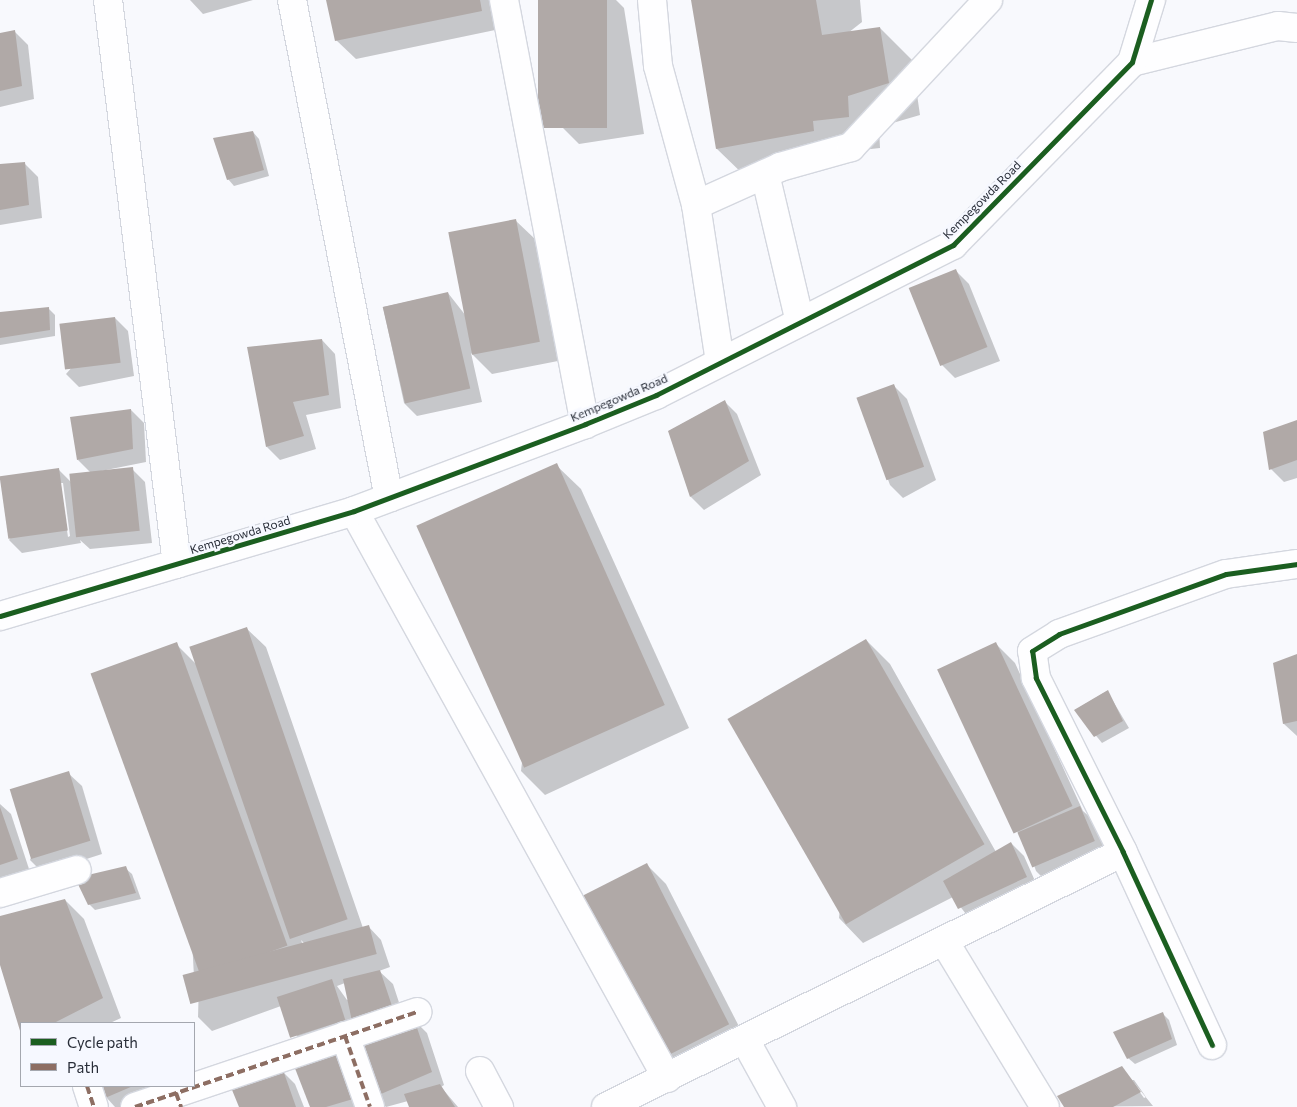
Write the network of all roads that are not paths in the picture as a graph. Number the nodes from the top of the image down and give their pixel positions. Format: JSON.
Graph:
{"nodes":[{"id":1,"x":108,"y":0,"type":"edge"},
{"id":2,"x":292,"y":0,"type":"edge"},
{"id":3,"x":504,"y":0,"type":"edge"},
{"id":4,"x":652,"y":0,"type":"edge"},
{"id":5,"x":988,"y":0,"type":"edge"},
{"id":6,"x":1151,"y":0,"type":"edge"},
{"id":7,"x":1297,"y":28,"type":"edge"},
{"id":8,"x":1132,"y":62,"type":"junction"},
{"id":9,"x":765,"y":174,"type":"junction"},
{"id":10,"x":696,"y":205,"type":"junction"},
{"id":11,"x":800,"y":322,"type":"junction"},
{"id":12,"x":720,"y":360,"type":"junction"},
{"id":13,"x":585,"y":424,"type":"junction"},
{"id":14,"x":389,"y":498,"type":"junction"},
{"id":15,"x":354,"y":511,"type":"junction"},
{"id":16,"x":177,"y":564,"type":"junction"},
{"id":17,"x":1297,"y":564,"type":"edge"},
{"id":18,"x":0,"y":616,"type":"edge"},
{"id":19,"x":1123,"y":852,"type":"junction"},
{"id":20,"x":77,"y":870,"type":"dead end"},
{"id":21,"x":0,"y":893,"type":"edge"},
{"id":22,"x":944,"y":941,"type":"junction"},
{"id":23,"x":417,"y":1012,"type":"dead end"},
{"id":24,"x":345,"y":1036,"type":"junction"},
{"id":25,"x":745,"y":1040,"type":"junction"},
{"id":26,"x":1212,"y":1046,"type":"dead end"},
{"id":27,"x":480,"y":1071,"type":"dead end"},
{"id":28,"x":667,"y":1078,"type":"junction"},
{"id":29,"x":87,"y":1087,"type":"edge"},
{"id":30,"x":179,"y":1100,"type":"edge"},
{"id":31,"x":638,"y":1100,"type":"edge"},
{"id":32,"x":94,"y":1107,"type":"edge"},
{"id":33,"x":135,"y":1107,"type":"edge"},
{"id":34,"x":370,"y":1107,"type":"edge"},
{"id":35,"x":499,"y":1107,"type":"edge"},
{"id":36,"x":606,"y":1107,"type":"edge"},
{"id":37,"x":782,"y":1107,"type":"edge"},
{"id":38,"x":1045,"y":1107,"type":"edge"}],
"edges":[{"from":1,"to":16,"type":"street"},
{"from":2,"to":14,"type":"street"},
{"from":3,"to":13,"type":"street"},
{"from":4,"to":10,"type":"street"},
{"from":5,"to":9,"type":"street"},
{"from":6,"to":8,"type":"street","name":"Kempegowda Road"},
{"from":7,"to":8,"type":"street"},
{"from":8,"to":11,"type":"street","name":"Kempegowda Road"},
{"from":9,"to":10,"type":"street"},
{"from":9,"to":11,"type":"street"},
{"from":10,"to":12,"type":"street"},
{"from":11,"to":12,"type":"street","name":"Kempegowda Road"},
{"from":12,"to":13,"type":"street","name":"Kempegowda Road"},
{"from":13,"to":14,"type":"street","name":"Kempegowda Road"},
{"from":14,"to":15,"type":"street","name":"Kempegowda Road"},
{"from":15,"to":16,"type":"street","name":"Kempegowda Road"},
{"from":15,"to":28,"type":"street"},
{"from":16,"to":18,"type":"street","name":"Kempegowda Road"},
{"from":17,"to":19,"type":"street"},
{"from":19,"to":22,"type":"street"},
{"from":19,"to":26,"type":"street"},
{"from":20,"to":21,"type":"street"},
{"from":22,"to":25,"type":"street"},
{"from":22,"to":38,"type":"street"},
{"from":23,"to":24,"type":"street"},
{"from":24,"to":30,"type":"street"},
{"from":24,"to":34,"type":"street"},
{"from":25,"to":28,"type":"street"},
{"from":25,"to":37,"type":"street"},
{"from":27,"to":35,"type":"street"},
{"from":28,"to":31,"type":"street"},
{"from":29,"to":32,"type":"street"},
{"from":30,"to":33,"type":"street"},
{"from":31,"to":36,"type":"street"}]}
